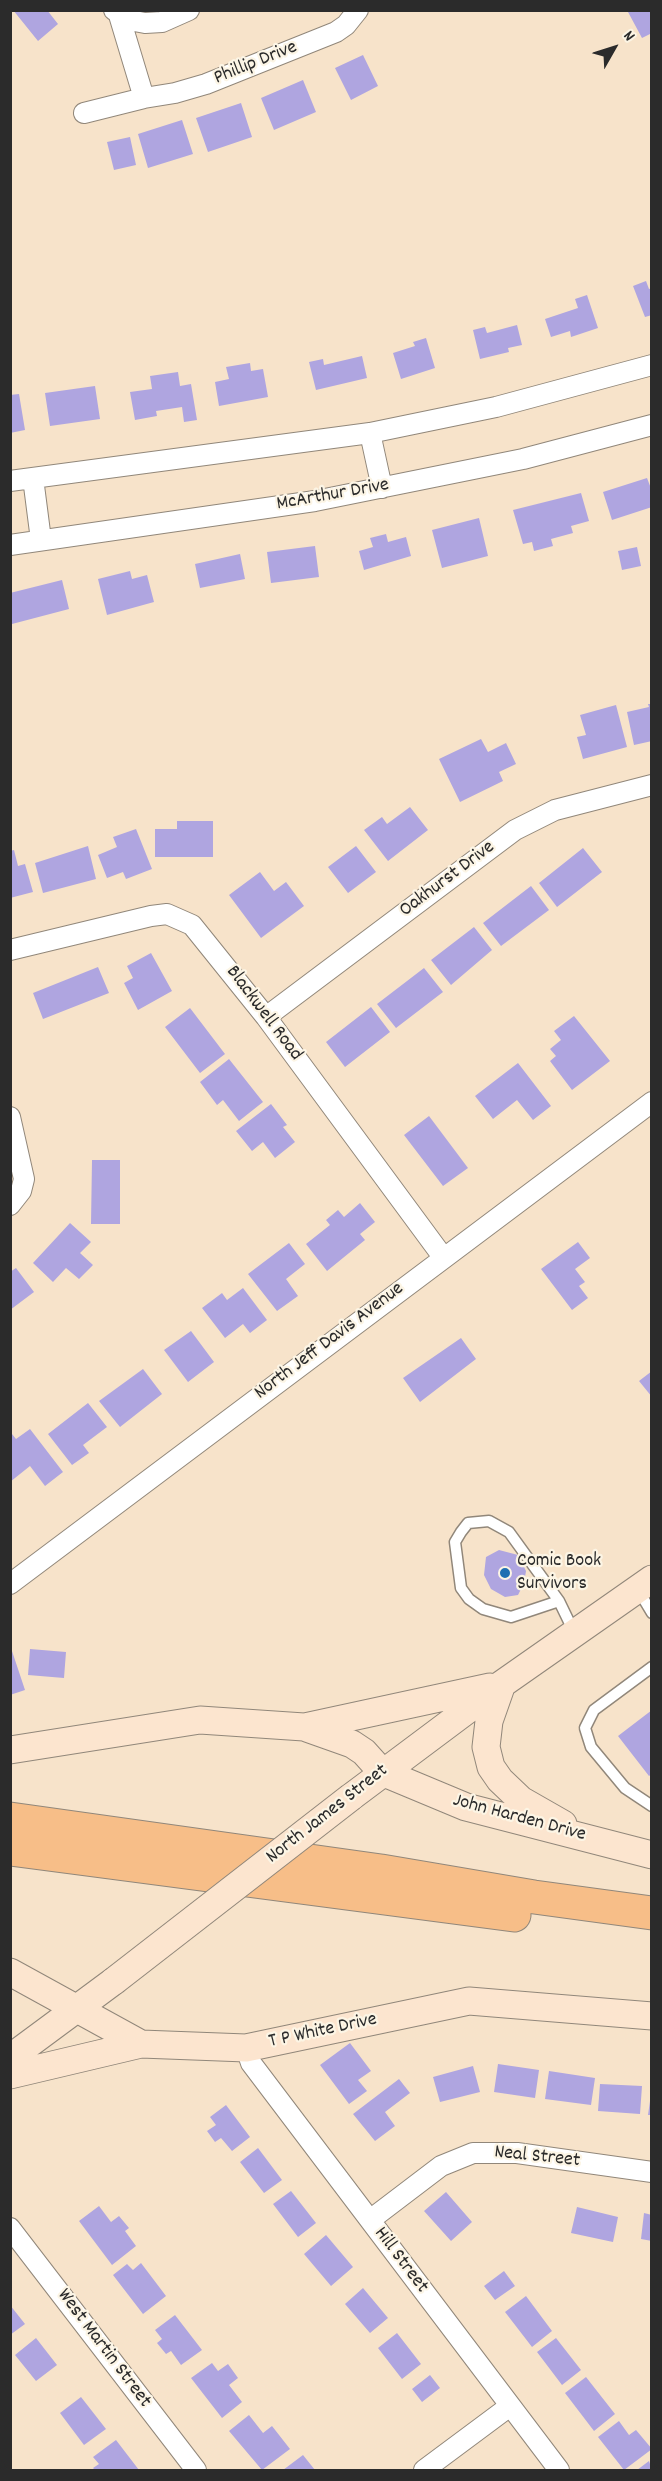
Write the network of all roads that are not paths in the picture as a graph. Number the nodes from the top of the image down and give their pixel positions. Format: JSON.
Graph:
{"nodes":[{"id":1,"x":189,"y":10,"type":"edge"},
{"id":2,"x":357,"y":10,"type":"edge"},
{"id":3,"x":117,"y":13,"type":"edge"},
{"id":4,"x":144,"y":98,"type":"junction"},
{"id":5,"x":84,"y":113,"type":"dead end"},
{"id":6,"x":651,"y":365,"type":"edge"},
{"id":7,"x":651,"y":425,"type":"edge"},
{"id":8,"x":370,"y":433,"type":"junction"},
{"id":9,"x":33,"y":478,"type":"junction"},
{"id":10,"x":10,"y":482,"type":"edge"},
{"id":11,"x":382,"y":489,"type":"junction"},
{"id":12,"x":41,"y":540,"type":"junction"},
{"id":13,"x":10,"y":544,"type":"edge"},
{"id":14,"x":651,"y":785,"type":"edge"},
{"id":15,"x":10,"y":950,"type":"edge"},
{"id":16,"x":266,"y":1017,"type":"junction"},
{"id":17,"x":651,"y":1102,"type":"edge"},
{"id":18,"x":10,"y":1117,"type":"edge"},
{"id":19,"x":10,"y":1205,"type":"edge"},
{"id":20,"x":443,"y":1257,"type":"junction"},
{"id":21,"x":644,"y":1583,"type":"edge"},
{"id":22,"x":10,"y":1584,"type":"edge"},
{"id":23,"x":559,"y":1601,"type":"junction"},
{"id":24,"x":651,"y":1612,"type":"edge"},
{"id":25,"x":574,"y":1632,"type":"junction"},
{"id":26,"x":651,"y":1666,"type":"edge"},
{"id":27,"x":502,"y":1684,"type":"junction"},
{"id":28,"x":304,"y":1727,"type":"junction"},
{"id":29,"x":10,"y":1750,"type":"edge"},
{"id":30,"x":382,"y":1772,"type":"junction"},
{"id":31,"x":651,"y":1806,"type":"edge"},
{"id":32,"x":10,"y":1819,"type":"edge"},
{"id":33,"x":584,"y":1836,"type":"junction"},
{"id":34,"x":10,"y":1849,"type":"edge"},
{"id":35,"x":651,"y":1855,"type":"edge"},
{"id":36,"x":651,"y":1913,"type":"edge"},
{"id":37,"x":651,"y":1933,"type":"edge"},
{"id":38,"x":10,"y":1972,"type":"edge"},
{"id":39,"x":76,"y":2009,"type":"junction"},
{"id":40,"x":651,"y":2016,"type":"edge"},
{"id":41,"x":141,"y":2044,"type":"junction"},
{"id":42,"x":246,"y":2048,"type":"junction"},
{"id":43,"x":10,"y":2058,"type":"edge"},
{"id":44,"x":10,"y":2075,"type":"edge"},
{"id":45,"x":651,"y":2172,"type":"edge"},
{"id":46,"x":370,"y":2220,"type":"junction"},
{"id":47,"x":10,"y":2228,"type":"edge"},
{"id":48,"x":510,"y":2406,"type":"junction"},
{"id":49,"x":195,"y":2470,"type":"edge"},
{"id":50,"x":424,"y":2470,"type":"edge"},
{"id":51,"x":559,"y":2470,"type":"edge"}],
"edges":[{"from":1,"to":3,"type":"street"},
{"from":2,"to":4,"type":"street","name":"Phillip Drive"},
{"from":3,"to":4,"type":"street"},
{"from":4,"to":5,"type":"street","name":"Phillip Drive"},
{"from":6,"to":8,"type":"street"},
{"from":7,"to":11,"type":"street","name":"McArthur Drive"},
{"from":8,"to":9,"type":"street"},
{"from":8,"to":11,"type":"street"},
{"from":9,"to":10,"type":"street"},
{"from":9,"to":12,"type":"street"},
{"from":11,"to":12,"type":"street","name":"McArthur Drive"},
{"from":12,"to":13,"type":"street","name":"McArthur Drive"},
{"from":14,"to":16,"type":"street","name":"Oakhurst Drive"},
{"from":15,"to":16,"type":"street","name":"Blackwell Road"},
{"from":16,"to":20,"type":"street","name":"Blackwell Road"},
{"from":17,"to":20,"type":"street","name":"North Jeff Davis Avenue"},
{"from":18,"to":19,"type":"street"},
{"from":20,"to":22,"type":"street","name":"North Jeff Davis Avenue"},
{"from":21,"to":24,"type":"lane"},
{"from":21,"to":25,"type":"main road","name":"North James Street"},
{"from":23,"to":23,"type":"lane"},
{"from":23,"to":25,"type":"lane"},
{"from":25,"to":27,"type":"main road","name":"North James Street"},
{"from":26,"to":31,"type":"lane"},
{"from":27,"to":28,"type":"main road"},
{"from":27,"to":30,"type":"main road","name":"North James Street"},
{"from":27,"to":33,"type":"main road"},
{"from":28,"to":29,"type":"main road","name":"John Harden Drive"},
{"from":28,"to":30,"type":"main road","name":"John Harden Drive"},
{"from":30,"to":33,"type":"main road","name":"John Harden Drive"},
{"from":30,"to":39,"type":"main road","name":"North James Street","bridge":true},
{"from":32,"to":36,"type":"highway"},
{"from":33,"to":35,"type":"main road","name":"John Harden Drive"},
{"from":34,"to":37,"type":"highway"},
{"from":38,"to":39,"type":"main road","name":"T P White Drive"},
{"from":39,"to":41,"type":"main road","name":"T P White Drive"},
{"from":39,"to":43,"type":"main road","name":"North James Street"},
{"from":40,"to":42,"type":"main road","name":"T P White Drive"},
{"from":41,"to":42,"type":"main road","name":"T P White Drive"},
{"from":41,"to":44,"type":"main road"},
{"from":42,"to":46,"type":"street","name":"Hill Street"},
{"from":45,"to":46,"type":"street","name":"Neal Street"},
{"from":46,"to":48,"type":"street","name":"Hill Street"},
{"from":47,"to":49,"type":"street","name":"West Martin Street"},
{"from":48,"to":50,"type":"street"},
{"from":48,"to":51,"type":"street","name":"Hill Street"}]}
